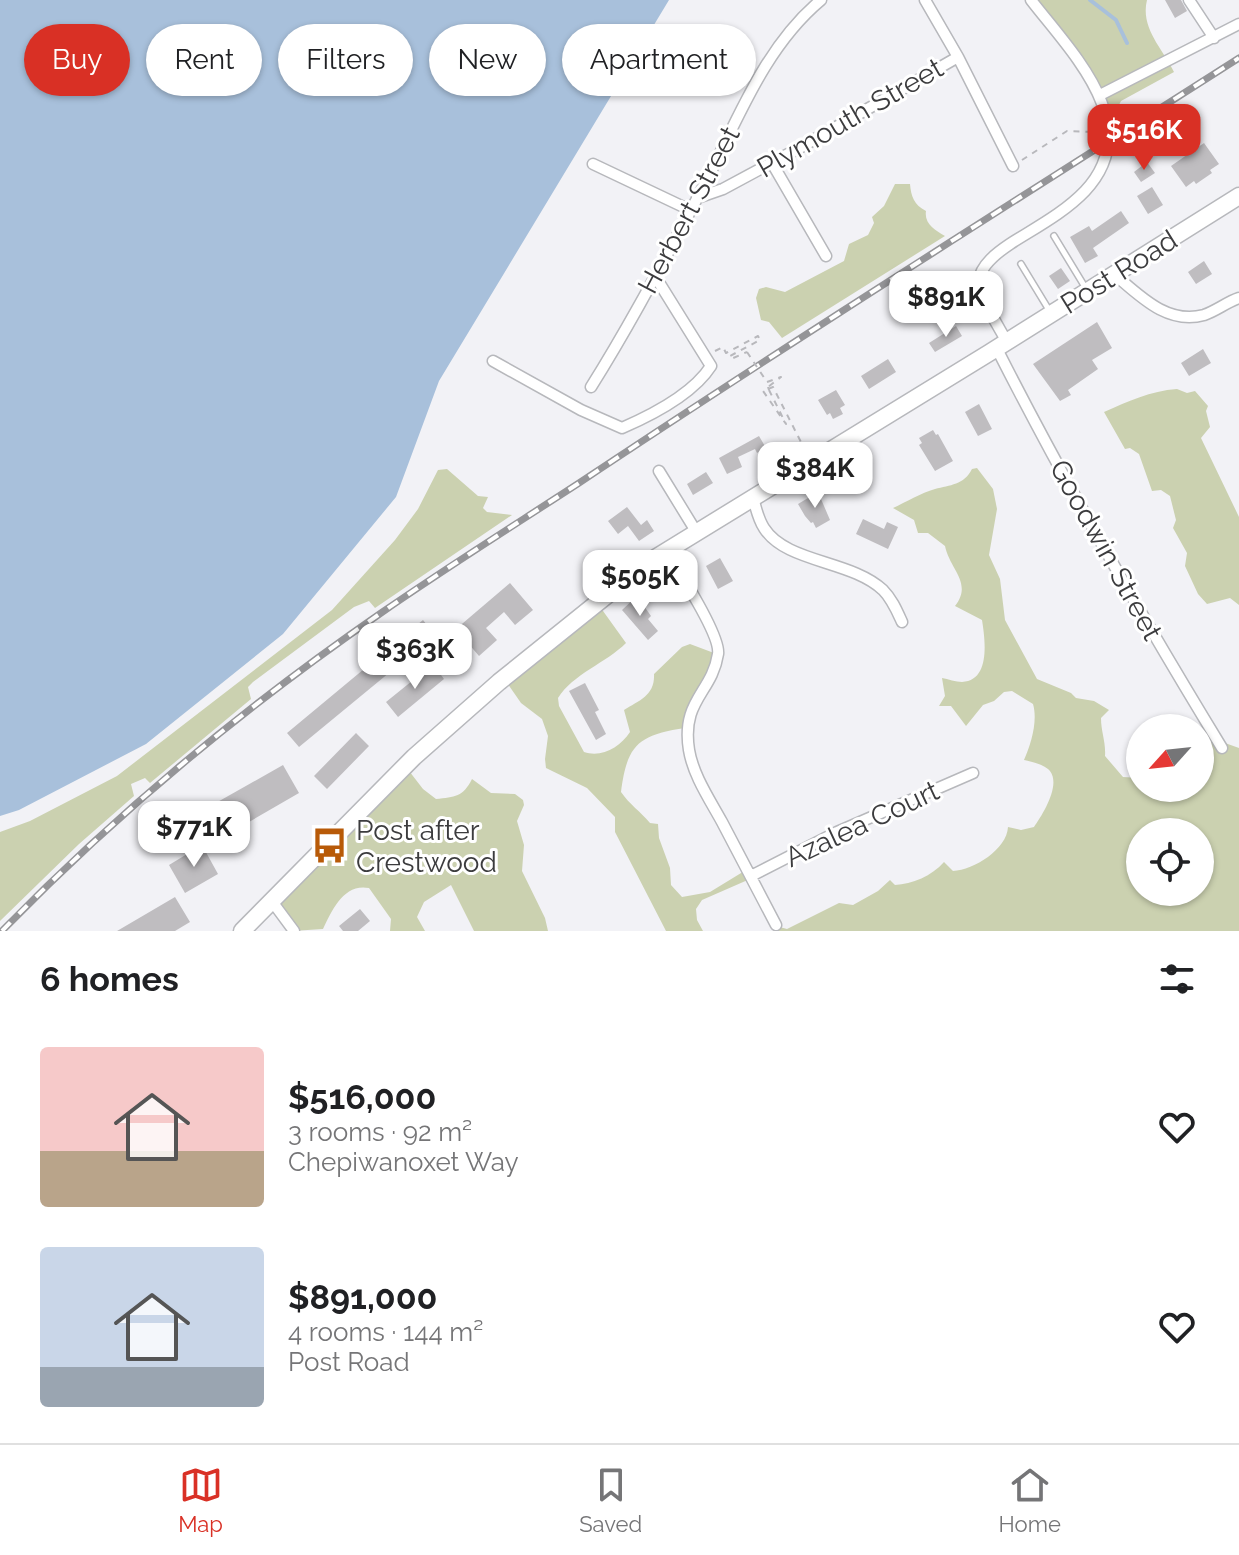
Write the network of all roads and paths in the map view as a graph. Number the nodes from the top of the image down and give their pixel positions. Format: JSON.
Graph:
{"nodes":[{"id":1,"x":821,"y":0,"type":"edge"},
{"id":2,"x":925,"y":0,"type":"edge"},
{"id":3,"x":1031,"y":0,"type":"edge"},
{"id":4,"x":1189,"y":0,"type":"edge"},
{"id":5,"x":1239,"y":24,"type":"edge"},
{"id":6,"x":1214,"y":38,"type":"junction"},
{"id":7,"x":958,"y":57,"type":"junction"},
{"id":8,"x":1100,"y":95,"type":"junction"},
{"id":9,"x":1108,"y":133,"type":"junction"},
{"id":10,"x":772,"y":163,"type":"junction"},
{"id":11,"x":593,"y":164,"type":"dead end"},
{"id":12,"x":1013,"y":166,"type":"joint"},
{"id":13,"x":1239,"y":196,"type":"edge"},
{"id":14,"x":697,"y":198,"type":"junction"},
{"id":15,"x":690,"y":210,"type":"junction"},
{"id":16,"x":1054,"y":236,"type":"dead end"},
{"id":17,"x":826,"y":256,"type":"dead end"},
{"id":18,"x":1021,"y":264,"type":"dead end"},
{"id":19,"x":1114,"y":274,"type":"junction"},
{"id":20,"x":655,"y":276,"type":"junction"},
{"id":21,"x":1088,"y":291,"type":"junction"},
{"id":22,"x":1239,"y":298,"type":"edge"},
{"id":23,"x":1051,"y":314,"type":"junction"},
{"id":24,"x":1002,"y":345,"type":"junction"},
{"id":25,"x":706,"y":356,"type":"junction"},
{"id":26,"x":493,"y":361,"type":"dead end"},
{"id":27,"x":591,"y":387,"type":"dead end"},
{"id":28,"x":812,"y":462,"type":"junction"},
{"id":29,"x":659,"y":471,"type":"dead end"},
{"id":30,"x":753,"y":498,"type":"junction"},
{"id":31,"x":697,"y":533,"type":"junction"},
{"id":32,"x":666,"y":551,"type":"junction"},
{"id":33,"x":902,"y":622,"type":"dead end"},
{"id":34,"x":1222,"y":748,"type":"dead end"},
{"id":35,"x":973,"y":773,"type":"dead end"},
{"id":36,"x":751,"y":876,"type":"junction"},
{"id":37,"x":271,"y":900,"type":"junction"},
{"id":38,"x":776,"y":925,"type":"dead end"},
{"id":39,"x":242,"y":931,"type":"edge"},
{"id":40,"x":294,"y":931,"type":"edge"}],
"edges":[{"from":1,"to":14,"type":"street","name":"Herbert Street"},
{"from":2,"to":7,"type":"street"},
{"from":3,"to":8,"type":"street"},
{"from":4,"to":6,"type":"street"},
{"from":5,"to":6,"type":"street"},
{"from":6,"to":8,"type":"street"},
{"from":7,"to":10,"type":"street","name":"Plymouth Street"},
{"from":7,"to":12,"type":"street"},
{"from":8,"to":9,"type":"street"},
{"from":9,"to":12,"type":"path"},
{"from":9,"to":24,"type":"street","name":"Goodwin Street"},
{"from":10,"to":14,"type":"street","name":"Plymouth Street"},
{"from":10,"to":17,"type":"street"},
{"from":11,"to":15,"type":"street"},
{"from":13,"to":19,"type":"main road","name":"Post Road"},
{"from":14,"to":15,"type":"street","name":"Herbert Street"},
{"from":15,"to":20,"type":"street","name":"Herbert Street"},
{"from":16,"to":21,"type":"lane"},
{"from":18,"to":23,"type":"lane"},
{"from":19,"to":21,"type":"main road","name":"Post Road"},
{"from":19,"to":22,"type":"street"},
{"from":20,"to":25,"type":"street"},
{"from":20,"to":27,"type":"street","name":"Herbert Street"},
{"from":21,"to":23,"type":"main road","name":"Post Road"},
{"from":23,"to":24,"type":"main road","name":"Post Road"},
{"from":24,"to":28,"type":"main road","name":"Post Road"},
{"from":24,"to":34,"type":"street","name":"Goodwin Street"},
{"from":25,"to":26,"type":"street"},
{"from":25,"to":28,"type":"path","bridge":true},
{"from":28,"to":30,"type":"main road","name":"Post Road"},
{"from":29,"to":31,"type":"street"},
{"from":30,"to":31,"type":"main road","name":"Post Road"},
{"from":30,"to":33,"type":"street"},
{"from":31,"to":32,"type":"main road","name":"Post Road"},
{"from":32,"to":36,"type":"street"},
{"from":32,"to":37,"type":"main road","name":"Post Road"},
{"from":35,"to":36,"type":"street","name":"Azalea Court"},
{"from":36,"to":38,"type":"street"},
{"from":37,"to":39,"type":"main road","name":"Post Road"},
{"from":37,"to":40,"type":"street"}]}
